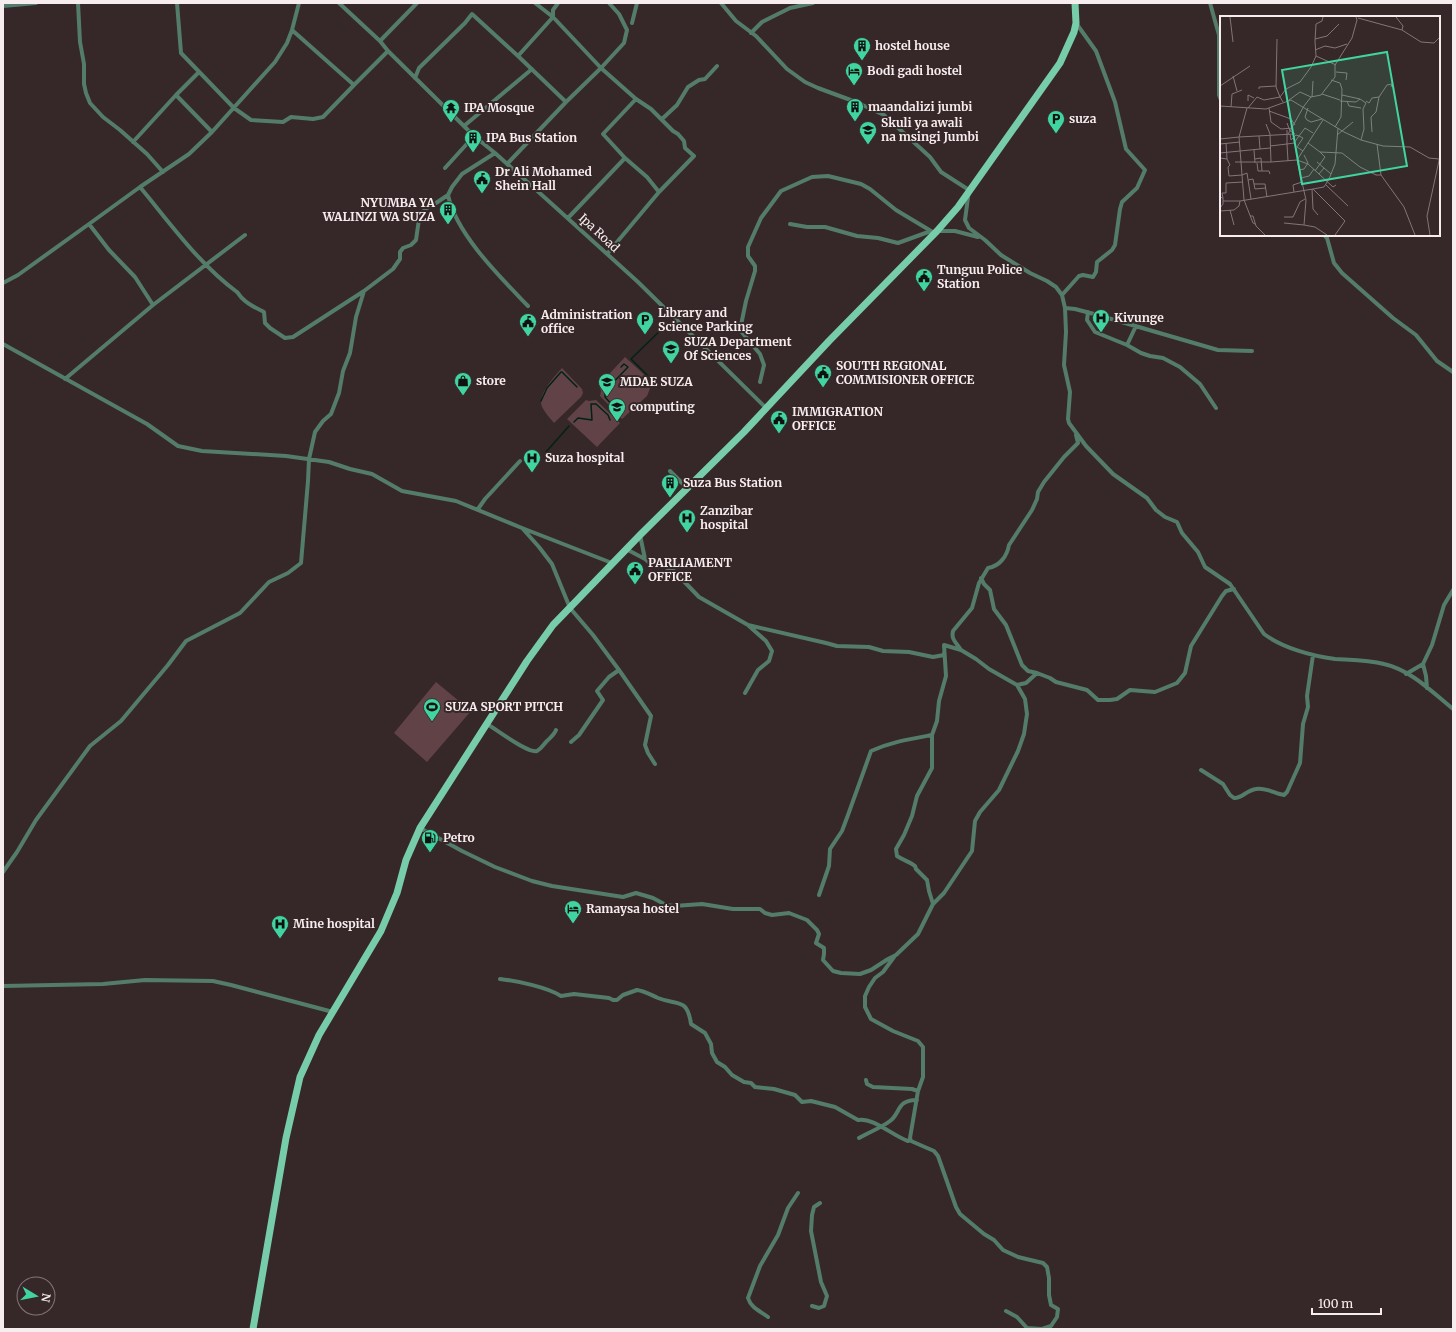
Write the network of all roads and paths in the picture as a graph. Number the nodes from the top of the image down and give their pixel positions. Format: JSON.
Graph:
{"nodes":[{"id":1,"x":36,"y":3,"type":"edge"},
{"id":2,"x":78,"y":3,"type":"edge"},
{"id":3,"x":177,"y":3,"type":"edge"},
{"id":4,"x":298,"y":3,"type":"edge"},
{"id":5,"x":339,"y":3,"type":"edge"},
{"id":6,"x":417,"y":3,"type":"edge"},
{"id":7,"x":535,"y":3,"type":"edge"},
{"id":8,"x":558,"y":3,"type":"edge"},
{"id":9,"x":609,"y":3,"type":"edge"},
{"id":10,"x":637,"y":3,"type":"edge"},
{"id":11,"x":813,"y":3,"type":"edge"},
{"id":12,"x":1075,"y":3,"type":"edge"},
{"id":13,"x":1210,"y":3,"type":"edge"},
{"id":14,"x":21,"y":4,"type":"edge"},
{"id":15,"x":722,"y":4,"type":"edge"},
{"id":16,"x":3,"y":6,"type":"edge"},
{"id":17,"x":553,"y":17,"type":"junction"},
{"id":18,"x":632,"y":23,"type":"dead end"},
{"id":19,"x":1076,"y":23,"type":"junction"},
{"id":20,"x":292,"y":30,"type":"junction"},
{"id":21,"x":751,"y":32,"type":"junction"},
{"id":22,"x":380,"y":41,"type":"junction"},
{"id":23,"x":388,"y":51,"type":"junction"},
{"id":24,"x":518,"y":56,"type":"junction"},
{"id":25,"x":716,"y":66,"type":"dead end"},
{"id":26,"x":601,"y":68,"type":"junction"},
{"id":27,"x":532,"y":69,"type":"junction"},
{"id":28,"x":199,"y":72,"type":"junction"},
{"id":29,"x":415,"y":78,"type":"junction"},
{"id":30,"x":354,"y":85,"type":"junction"},
{"id":31,"x":176,"y":95,"type":"junction"},
{"id":32,"x":1220,"y":98,"type":"edge"},
{"id":33,"x":636,"y":99,"type":"junction"},
{"id":34,"x":566,"y":102,"type":"junction"},
{"id":35,"x":234,"y":108,"type":"junction"},
{"id":36,"x":662,"y":119,"type":"junction"},
{"id":37,"x":464,"y":126,"type":"junction"},
{"id":38,"x":212,"y":132,"type":"junction"},
{"id":39,"x":474,"y":136,"type":"junction"},
{"id":40,"x":133,"y":142,"type":"junction"},
{"id":41,"x":495,"y":153,"type":"junction"},
{"id":42,"x":625,"y":158,"type":"junction"},
{"id":43,"x":507,"y":164,"type":"junction"},
{"id":44,"x":445,"y":168,"type":"dead end"},
{"id":45,"x":163,"y":172,"type":"junction"},
{"id":46,"x":140,"y":187,"type":"junction"},
{"id":47,"x":969,"y":190,"type":"junction"},
{"id":48,"x":659,"y":192,"type":"junction"},
{"id":49,"x":448,"y":195,"type":"junction"},
{"id":50,"x":568,"y":218,"type":"junction"},
{"id":51,"x":89,"y":224,"type":"junction"},
{"id":52,"x":790,"y":224,"type":"dead end"},
{"id":53,"x":934,"y":231,"type":"junction"},
{"id":54,"x":245,"y":235,"type":"dead end"},
{"id":55,"x":1325,"y":236,"type":"edge"},
{"id":56,"x":985,"y":240,"type":"junction"},
{"id":57,"x":607,"y":254,"type":"junction"},
{"id":58,"x":206,"y":265,"type":"junction"},
{"id":59,"x":3,"y":284,"type":"edge"},
{"id":60,"x":364,"y":291,"type":"junction"},
{"id":61,"x":1062,"y":295,"type":"junction"},
{"id":62,"x":153,"y":305,"type":"junction"},
{"id":63,"x":528,"y":306,"type":"dead end"},
{"id":64,"x":1065,"y":308,"type":"junction"},
{"id":65,"x":1088,"y":312,"type":"junction"},
{"id":66,"x":1136,"y":326,"type":"junction"},
{"id":67,"x":3,"y":344,"type":"edge"},
{"id":68,"x":1127,"y":345,"type":"junction"},
{"id":69,"x":1252,"y":351,"type":"dead end"},
{"id":70,"x":1453,"y":372,"type":"edge"},
{"id":71,"x":65,"y":379,"type":"junction"},
{"id":72,"x":760,"y":382,"type":"dead end"},
{"id":73,"x":766,"y":408,"type":"junction"},
{"id":74,"x":1216,"y":408,"type":"dead end"},
{"id":75,"x":1074,"y":429,"type":"junction"},
{"id":76,"x":309,"y":458,"type":"junction"},
{"id":77,"x":520,"y":460,"type":"dead end"},
{"id":78,"x":670,"y":471,"type":"dead end"},
{"id":79,"x":687,"y":488,"type":"junction"},
{"id":80,"x":478,"y":510,"type":"junction"},
{"id":81,"x":522,"y":528,"type":"junction"},
{"id":82,"x":640,"y":535,"type":"junction"},
{"id":83,"x":626,"y":549,"type":"junction"},
{"id":84,"x":644,"y":559,"type":"junction"},
{"id":85,"x":612,"y":563,"type":"junction"},
{"id":86,"x":981,"y":578,"type":"junction"},
{"id":87,"x":1234,"y":589,"type":"junction"},
{"id":88,"x":1453,"y":590,"type":"edge"},
{"id":89,"x":570,"y":608,"type":"junction"},
{"id":90,"x":748,"y":625,"type":"junction"},
{"id":91,"x":944,"y":644,"type":"junction"},
{"id":92,"x":960,"y":650,"type":"junction"},
{"id":93,"x":1313,"y":656,"type":"junction"},
{"id":94,"x":1423,"y":664,"type":"junction"},
{"id":95,"x":619,"y":670,"type":"junction"},
{"id":96,"x":1037,"y":673,"type":"junction"},
{"id":97,"x":1406,"y":674,"type":"junction"},
{"id":98,"x":1017,"y":685,"type":"junction"},
{"id":99,"x":1427,"y":688,"type":"junction"},
{"id":100,"x":745,"y":693,"type":"dead end"},
{"id":101,"x":1453,"y":709,"type":"edge"},
{"id":102,"x":488,"y":724,"type":"junction"},
{"id":103,"x":556,"y":730,"type":"dead end"},
{"id":104,"x":932,"y":735,"type":"junction"},
{"id":105,"x":571,"y":742,"type":"dead end"},
{"id":106,"x":655,"y":764,"type":"dead end"},
{"id":107,"x":1201,"y":770,"type":"dead end"},
{"id":108,"x":420,"y":828,"type":"junction"},
{"id":109,"x":3,"y":872,"type":"edge"},
{"id":110,"x":819,"y":895,"type":"dead end"},
{"id":111,"x":933,"y":904,"type":"junction"},
{"id":112,"x":896,"y":955,"type":"junction"},
{"id":113,"x":500,"y":980,"type":"dead end"},
{"id":114,"x":3,"y":986,"type":"edge"},
{"id":115,"x":333,"y":1012,"type":"junction"},
{"id":116,"x":866,"y":1080,"type":"dead end"},
{"id":117,"x":918,"y":1091,"type":"junction"},
{"id":118,"x":917,"y":1100,"type":"junction"},
{"id":119,"x":880,"y":1127,"type":"junction"},
{"id":120,"x":859,"y":1138,"type":"dead end"},
{"id":121,"x":908,"y":1141,"type":"dead end"},
{"id":122,"x":798,"y":1193,"type":"dead end"},
{"id":123,"x":820,"y":1203,"type":"dead end"},
{"id":124,"x":812,"y":1306,"type":"dead end"},
{"id":125,"x":1006,"y":1311,"type":"dead end"},
{"id":126,"x":768,"y":1317,"type":"dead end"},
{"id":127,"x":253,"y":1329,"type":"edge"},
{"id":128,"x":1042,"y":1329,"type":"edge"}],
"edges":[{"from":1,"to":14,"type":"street"},
{"from":2,"to":40,"type":"street"},
{"from":3,"to":28,"type":"street"},
{"from":4,"to":20,"type":"street"},
{"from":5,"to":22,"type":"street","name":"Ipa Road"},
{"from":6,"to":22,"type":"street"},
{"from":7,"to":17,"type":"street"},
{"from":8,"to":17,"type":"street"},
{"from":9,"to":26,"type":"street"},
{"from":10,"to":18,"type":"street"},
{"from":11,"to":21,"type":"street"},
{"from":12,"to":19,"type":"main road"},
{"from":13,"to":32,"type":"street"},
{"from":14,"to":16,"type":"street"},
{"from":15,"to":21,"type":"street"},
{"from":17,"to":24,"type":"street"},
{"from":17,"to":26,"type":"street"},
{"from":19,"to":47,"type":"main road"},
{"from":19,"to":61,"type":"street"},
{"from":20,"to":30,"type":"street"},
{"from":20,"to":35,"type":"street"},
{"from":21,"to":47,"type":"street"},
{"from":22,"to":23,"type":"street","name":"Ipa Road"},
{"from":23,"to":29,"type":"street","name":"Ipa Road"},
{"from":23,"to":30,"type":"street"},
{"from":24,"to":27,"type":"street"},
{"from":24,"to":29,"type":"street"},
{"from":25,"to":36,"type":"street"},
{"from":26,"to":33,"type":"street"},
{"from":26,"to":34,"type":"street"},
{"from":27,"to":34,"type":"street"},
{"from":27,"to":37,"type":"street"},
{"from":28,"to":31,"type":"street"},
{"from":28,"to":35,"type":"street"},
{"from":29,"to":37,"type":"street","name":"Ipa Road"},
{"from":30,"to":35,"type":"street"},
{"from":31,"to":38,"type":"street"},
{"from":31,"to":40,"type":"street"},
{"from":33,"to":36,"type":"street"},
{"from":33,"to":42,"type":"street"},
{"from":34,"to":43,"type":"street"},
{"from":35,"to":38,"type":"street"},
{"from":36,"to":48,"type":"street"},
{"from":37,"to":39,"type":"street","name":"Ipa Road"},
{"from":38,"to":45,"type":"street"},
{"from":39,"to":41,"type":"street","name":"Ipa Road"},
{"from":39,"to":44,"type":"street"},
{"from":40,"to":45,"type":"street"},
{"from":41,"to":43,"type":"street","name":"Ipa Road"},
{"from":41,"to":49,"type":"street"},
{"from":42,"to":48,"type":"street"},
{"from":42,"to":50,"type":"street"},
{"from":43,"to":50,"type":"street","name":"Ipa Road"},
{"from":45,"to":46,"type":"street"},
{"from":46,"to":51,"type":"street"},
{"from":46,"to":58,"type":"street"},
{"from":47,"to":53,"type":"main road"},
{"from":47,"to":56,"type":"street"},
{"from":48,"to":57,"type":"street"},
{"from":49,"to":60,"type":"street"},
{"from":49,"to":63,"type":"street"},
{"from":50,"to":57,"type":"street","name":"Ipa Road"},
{"from":51,"to":59,"type":"street"},
{"from":51,"to":62,"type":"street"},
{"from":52,"to":53,"type":"street"},
{"from":53,"to":56,"type":"street"},
{"from":53,"to":72,"type":"street"},
{"from":53,"to":73,"type":"main road"},
{"from":54,"to":58,"type":"street"},
{"from":55,"to":70,"type":"street"},
{"from":56,"to":61,"type":"street"},
{"from":57,"to":73,"type":"street","name":"Ipa Road"},
{"from":58,"to":60,"type":"street"},
{"from":58,"to":62,"type":"street"},
{"from":60,"to":76,"type":"street"},
{"from":61,"to":64,"type":"street"},
{"from":62,"to":71,"type":"street"},
{"from":64,"to":65,"type":"street"},
{"from":64,"to":75,"type":"street"},
{"from":65,"to":66,"type":"street"},
{"from":65,"to":68,"type":"street"},
{"from":66,"to":68,"type":"street"},
{"from":66,"to":69,"type":"street"},
{"from":67,"to":71,"type":"street"},
{"from":68,"to":74,"type":"street"},
{"from":71,"to":76,"type":"street"},
{"from":73,"to":79,"type":"main road"},
{"from":75,"to":86,"type":"street"},
{"from":75,"to":87,"type":"street"},
{"from":76,"to":80,"type":"street"},
{"from":76,"to":109,"type":"street"},
{"from":77,"to":80,"type":"street"},
{"from":78,"to":79,"type":"street"},
{"from":79,"to":82,"type":"main road"},
{"from":80,"to":81,"type":"street"},
{"from":81,"to":85,"type":"street"},
{"from":81,"to":89,"type":"street"},
{"from":82,"to":83,"type":"main road"},
{"from":82,"to":84,"type":"street"},
{"from":83,"to":84,"type":"street"},
{"from":83,"to":85,"type":"main road"},
{"from":84,"to":90,"type":"street"},
{"from":85,"to":89,"type":"main road"},
{"from":86,"to":92,"type":"street"},
{"from":86,"to":96,"type":"street"},
{"from":87,"to":93,"type":"street"},
{"from":87,"to":96,"type":"street"},
{"from":88,"to":94,"type":"street"},
{"from":89,"to":95,"type":"street"},
{"from":89,"to":102,"type":"main road"},
{"from":90,"to":91,"type":"street"},
{"from":90,"to":100,"type":"street"},
{"from":91,"to":92,"type":"street"},
{"from":91,"to":104,"type":"street"},
{"from":92,"to":98,"type":"street"},
{"from":93,"to":97,"type":"street"},
{"from":93,"to":107,"type":"street"},
{"from":94,"to":97,"type":"street"},
{"from":94,"to":99,"type":"street"},
{"from":95,"to":105,"type":"street"},
{"from":95,"to":106,"type":"street"},
{"from":96,"to":98,"type":"street"},
{"from":97,"to":99,"type":"street"},
{"from":98,"to":111,"type":"street"},
{"from":99,"to":101,"type":"street"},
{"from":102,"to":103,"type":"street"},
{"from":102,"to":108,"type":"main road"},
{"from":104,"to":110,"type":"street"},
{"from":104,"to":111,"type":"street"},
{"from":108,"to":112,"type":"street"},
{"from":108,"to":115,"type":"main road"},
{"from":111,"to":112,"type":"street"},
{"from":112,"to":117,"type":"street"},
{"from":113,"to":119,"type":"street"},
{"from":114,"to":115,"type":"street"},
{"from":115,"to":127,"type":"main road"},
{"from":116,"to":117,"type":"street"},
{"from":117,"to":118,"type":"street"},
{"from":118,"to":119,"type":"street"},
{"from":118,"to":128,"type":"street"},
{"from":119,"to":120,"type":"street"},
{"from":119,"to":121,"type":"street"},
{"from":122,"to":126,"type":"street"},
{"from":123,"to":124,"type":"street"},
{"from":125,"to":128,"type":"street"}]}
